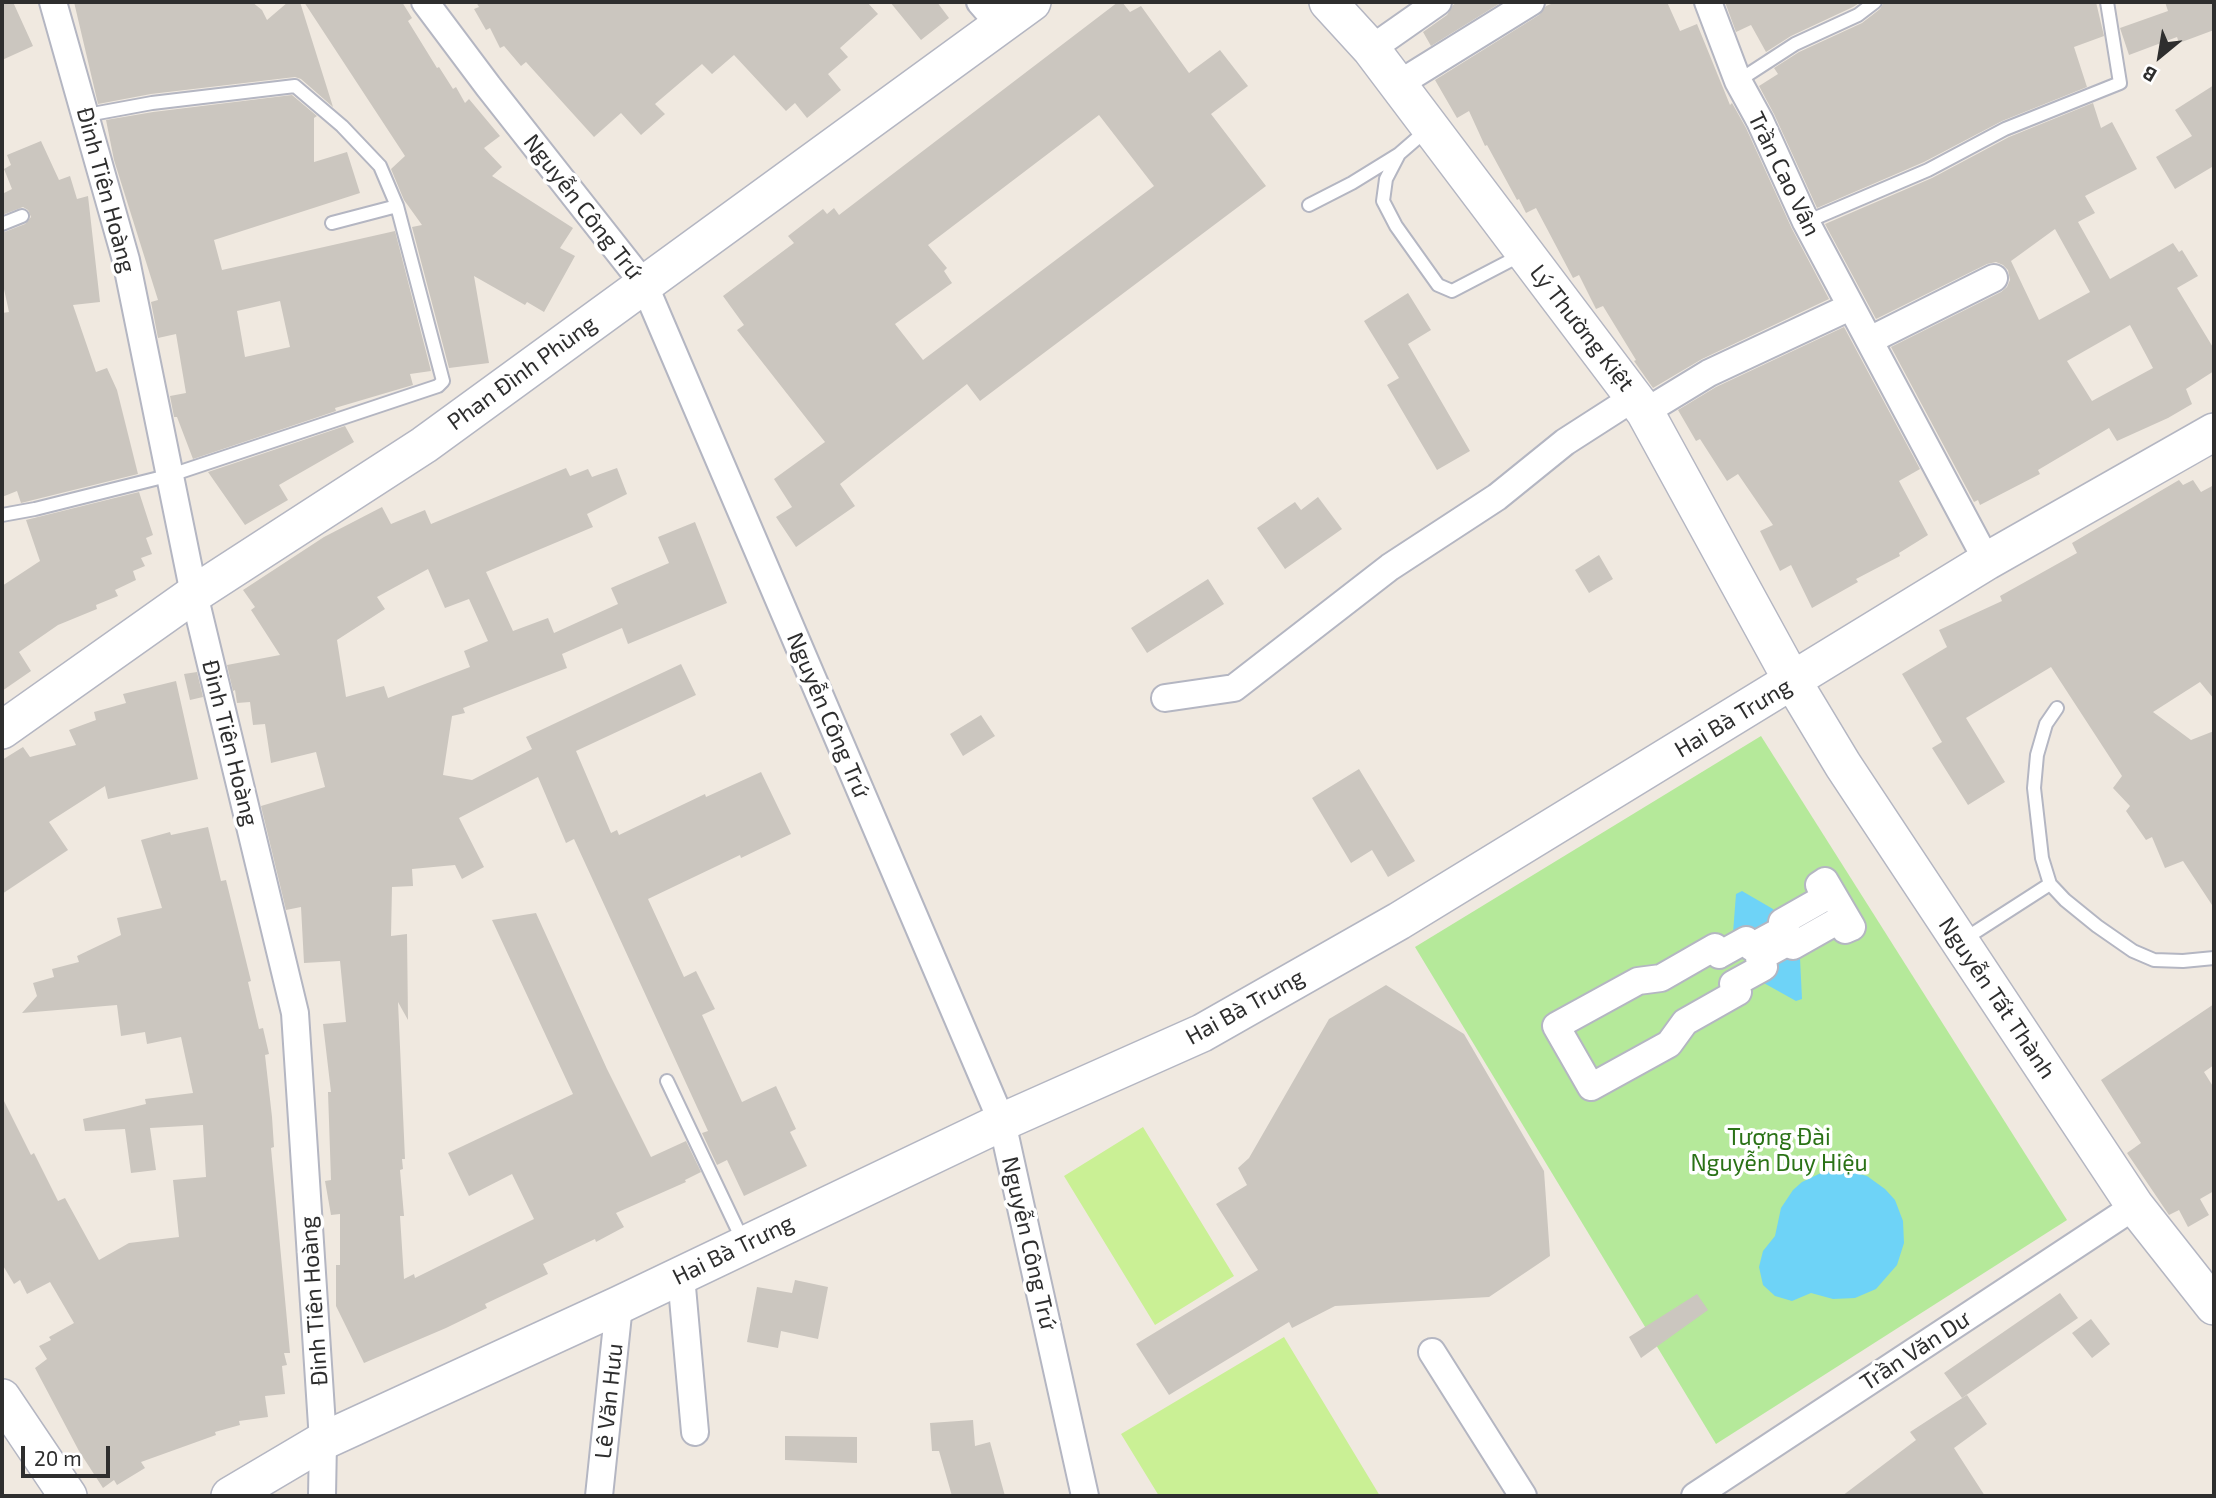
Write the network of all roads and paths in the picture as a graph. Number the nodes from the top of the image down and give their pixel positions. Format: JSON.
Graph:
{"nodes":[{"id":1,"x":53,"y":2,"type":"edge"},
{"id":2,"x":425,"y":2,"type":"edge"},
{"id":3,"x":1032,"y":2,"type":"edge"},
{"id":4,"x":1328,"y":2,"type":"edge"},
{"id":5,"x":1438,"y":2,"type":"edge"},
{"id":6,"x":1531,"y":2,"type":"edge"},
{"id":7,"x":1708,"y":2,"type":"edge"},
{"id":8,"x":1875,"y":2,"type":"edge"},
{"id":9,"x":2107,"y":2,"type":"edge"},
{"id":10,"x":990,"y":13,"type":"edge"},
{"id":11,"x":1371,"y":49,"type":"junction"},
{"id":12,"x":1738,"y":82,"type":"junction"},
{"id":13,"x":1397,"y":85,"type":"junction"},
{"id":14,"x":87,"y":115,"type":"junction"},
{"id":15,"x":1429,"y":127,"type":"junction"},
{"id":16,"x":1399,"y":154,"type":"junction"},
{"id":17,"x":1308,"y":205,"type":"dead end"},
{"id":18,"x":397,"y":206,"type":"junction"},
{"id":19,"x":22,"y":216,"type":"dead end"},
{"id":20,"x":1806,"y":222,"type":"junction"},
{"id":21,"x":332,"y":223,"type":"dead end"},
{"id":22,"x":2,"y":224,"type":"edge"},
{"id":23,"x":1524,"y":253,"type":"junction"},
{"id":24,"x":1994,"y":278,"type":"dead end"},
{"id":25,"x":644,"y":284,"type":"junction"},
{"id":26,"x":1850,"y":307,"type":"junction"},
{"id":27,"x":1870,"y":340,"type":"junction"},
{"id":28,"x":1640,"y":404,"type":"junction"},
{"id":29,"x":2214,"y":432,"type":"edge"},
{"id":30,"x":171,"y":475,"type":"junction"},
{"id":31,"x":2,"y":515,"type":"edge"},
{"id":32,"x":1987,"y":561,"type":"junction"},
{"id":33,"x":194,"y":594,"type":"junction"},
{"id":34,"x":1793,"y":682,"type":"junction"},
{"id":35,"x":1165,"y":698,"type":"dead end"},
{"id":36,"x":2057,"y":708,"type":"dead end"},
{"id":37,"x":2,"y":730,"type":"edge"},
{"id":38,"x":2050,"y":884,"type":"junction"},
{"id":39,"x":1960,"y":942,"type":"junction"},
{"id":40,"x":1770,"y":945,"type":"joint"},
{"id":41,"x":2214,"y":958,"type":"edge"},
{"id":42,"x":667,"y":1081,"type":"dead end"},
{"id":43,"x":1002,"y":1122,"type":"junction"},
{"id":44,"x":2135,"y":1206,"type":"junction"},
{"id":45,"x":745,"y":1244,"type":"junction"},
{"id":46,"x":681,"y":1276,"type":"junction"},
{"id":47,"x":619,"y":1305,"type":"junction"},
{"id":48,"x":2214,"y":1306,"type":"edge"},
{"id":49,"x":1432,"y":1352,"type":"dead end"},
{"id":50,"x":2,"y":1398,"type":"edge"},
{"id":51,"x":695,"y":1432,"type":"dead end"},
{"id":52,"x":323,"y":1441,"type":"junction"},
{"id":53,"x":68,"y":1496,"type":"edge"},
{"id":54,"x":230,"y":1496,"type":"edge"},
{"id":55,"x":322,"y":1496,"type":"edge"},
{"id":56,"x":599,"y":1496,"type":"edge"},
{"id":57,"x":1085,"y":1496,"type":"edge"},
{"id":58,"x":1523,"y":1496,"type":"edge"},
{"id":59,"x":1695,"y":1496,"type":"edge"}],
"edges":[{"from":1,"to":14,"type":"street","name":"Đinh Tiên Hoàng"},
{"from":2,"to":25,"type":"street","name":"Nguyễn Công Trứ"},
{"from":3,"to":10,"type":"street","name":"Phan Đình Phùng"},
{"from":4,"to":11,"type":"street","name":"Lý Thường Kiệt"},
{"from":5,"to":11,"type":"street"},
{"from":6,"to":13,"type":"street"},
{"from":7,"to":12,"type":"street","name":"Trần Cao Vân"},
{"from":8,"to":12,"type":"lane"},
{"from":9,"to":20,"type":"lane"},
{"from":10,"to":25,"type":"street","name":"Phan Đình Phùng"},
{"from":11,"to":13,"type":"street","name":"Lý Thường Kiệt"},
{"from":12,"to":20,"type":"street","name":"Trần Cao Vân"},
{"from":13,"to":15,"type":"street","name":"Lý Thường Kiệt"},
{"from":14,"to":18,"type":"lane"},
{"from":14,"to":30,"type":"street","name":"Đinh Tiên Hoàng"},
{"from":15,"to":16,"type":"lane"},
{"from":15,"to":23,"type":"street","name":"Lý Thường Kiệt"},
{"from":16,"to":17,"type":"lane"},
{"from":16,"to":23,"type":"lane"},
{"from":18,"to":21,"type":"lane"},
{"from":18,"to":30,"type":"lane"},
{"from":19,"to":22,"type":"lane"},
{"from":20,"to":26,"type":"street","name":"Trần Cao Vân"},
{"from":23,"to":28,"type":"street","name":"Lý Thường Kiệt"},
{"from":24,"to":27,"type":"street"},
{"from":25,"to":33,"type":"street","name":"Phan Đình Phùng"},
{"from":25,"to":43,"type":"street","name":"Nguyễn Công Trứ"},
{"from":26,"to":27,"type":"street","name":"Trần Cao Vân"},
{"from":26,"to":28,"type":"street"},
{"from":27,"to":32,"type":"street","name":"Trần Cao Vân"},
{"from":28,"to":34,"type":"street","name":"Lý Thường Kiệt"},
{"from":28,"to":35,"type":"street"},
{"from":29,"to":32,"type":"street","name":"Hai Bà Trưng"},
{"from":30,"to":31,"type":"lane"},
{"from":30,"to":33,"type":"street","name":"Đinh Tiên Hoàng"},
{"from":32,"to":34,"type":"street","name":"Hai Bà Trưng"},
{"from":33,"to":37,"type":"street","name":"Phan Đình Phùng"},
{"from":33,"to":52,"type":"street","name":"Đinh Tiên Hoàng"},
{"from":34,"to":39,"type":"street","name":"Nguyễn Tất Thành"},
{"from":34,"to":43,"type":"street","name":"Hai Bà Trưng"},
{"from":36,"to":38,"type":"lane"},
{"from":38,"to":39,"type":"lane"},
{"from":38,"to":41,"type":"lane"},
{"from":39,"to":44,"type":"street","name":"Nguyễn Tất Thành"},
{"from":40,"to":40,"type":"street"},
{"from":42,"to":45,"type":"lane"},
{"from":43,"to":45,"type":"street","name":"Hai Bà Trưng"},
{"from":43,"to":57,"type":"street","name":"Nguyễn Công Trứ"},
{"from":44,"to":48,"type":"street","name":"Nguyễn Tất Thành"},
{"from":44,"to":59,"type":"street","name":"Trần Văn Dư"},
{"from":45,"to":46,"type":"street","name":"Hai Bà Trưng"},
{"from":46,"to":47,"type":"street","name":"Hai Bà Trưng"},
{"from":46,"to":51,"type":"street"},
{"from":47,"to":52,"type":"street","name":"Hai Bà Trưng"},
{"from":47,"to":56,"type":"street","name":"Lê Văn Hưu"},
{"from":49,"to":58,"type":"street"},
{"from":50,"to":53,"type":"street"},
{"from":52,"to":54,"type":"street","name":"Hai Bà Trưng"},
{"from":52,"to":55,"type":"street","name":"Đinh Tiên Hoàng"}]}
